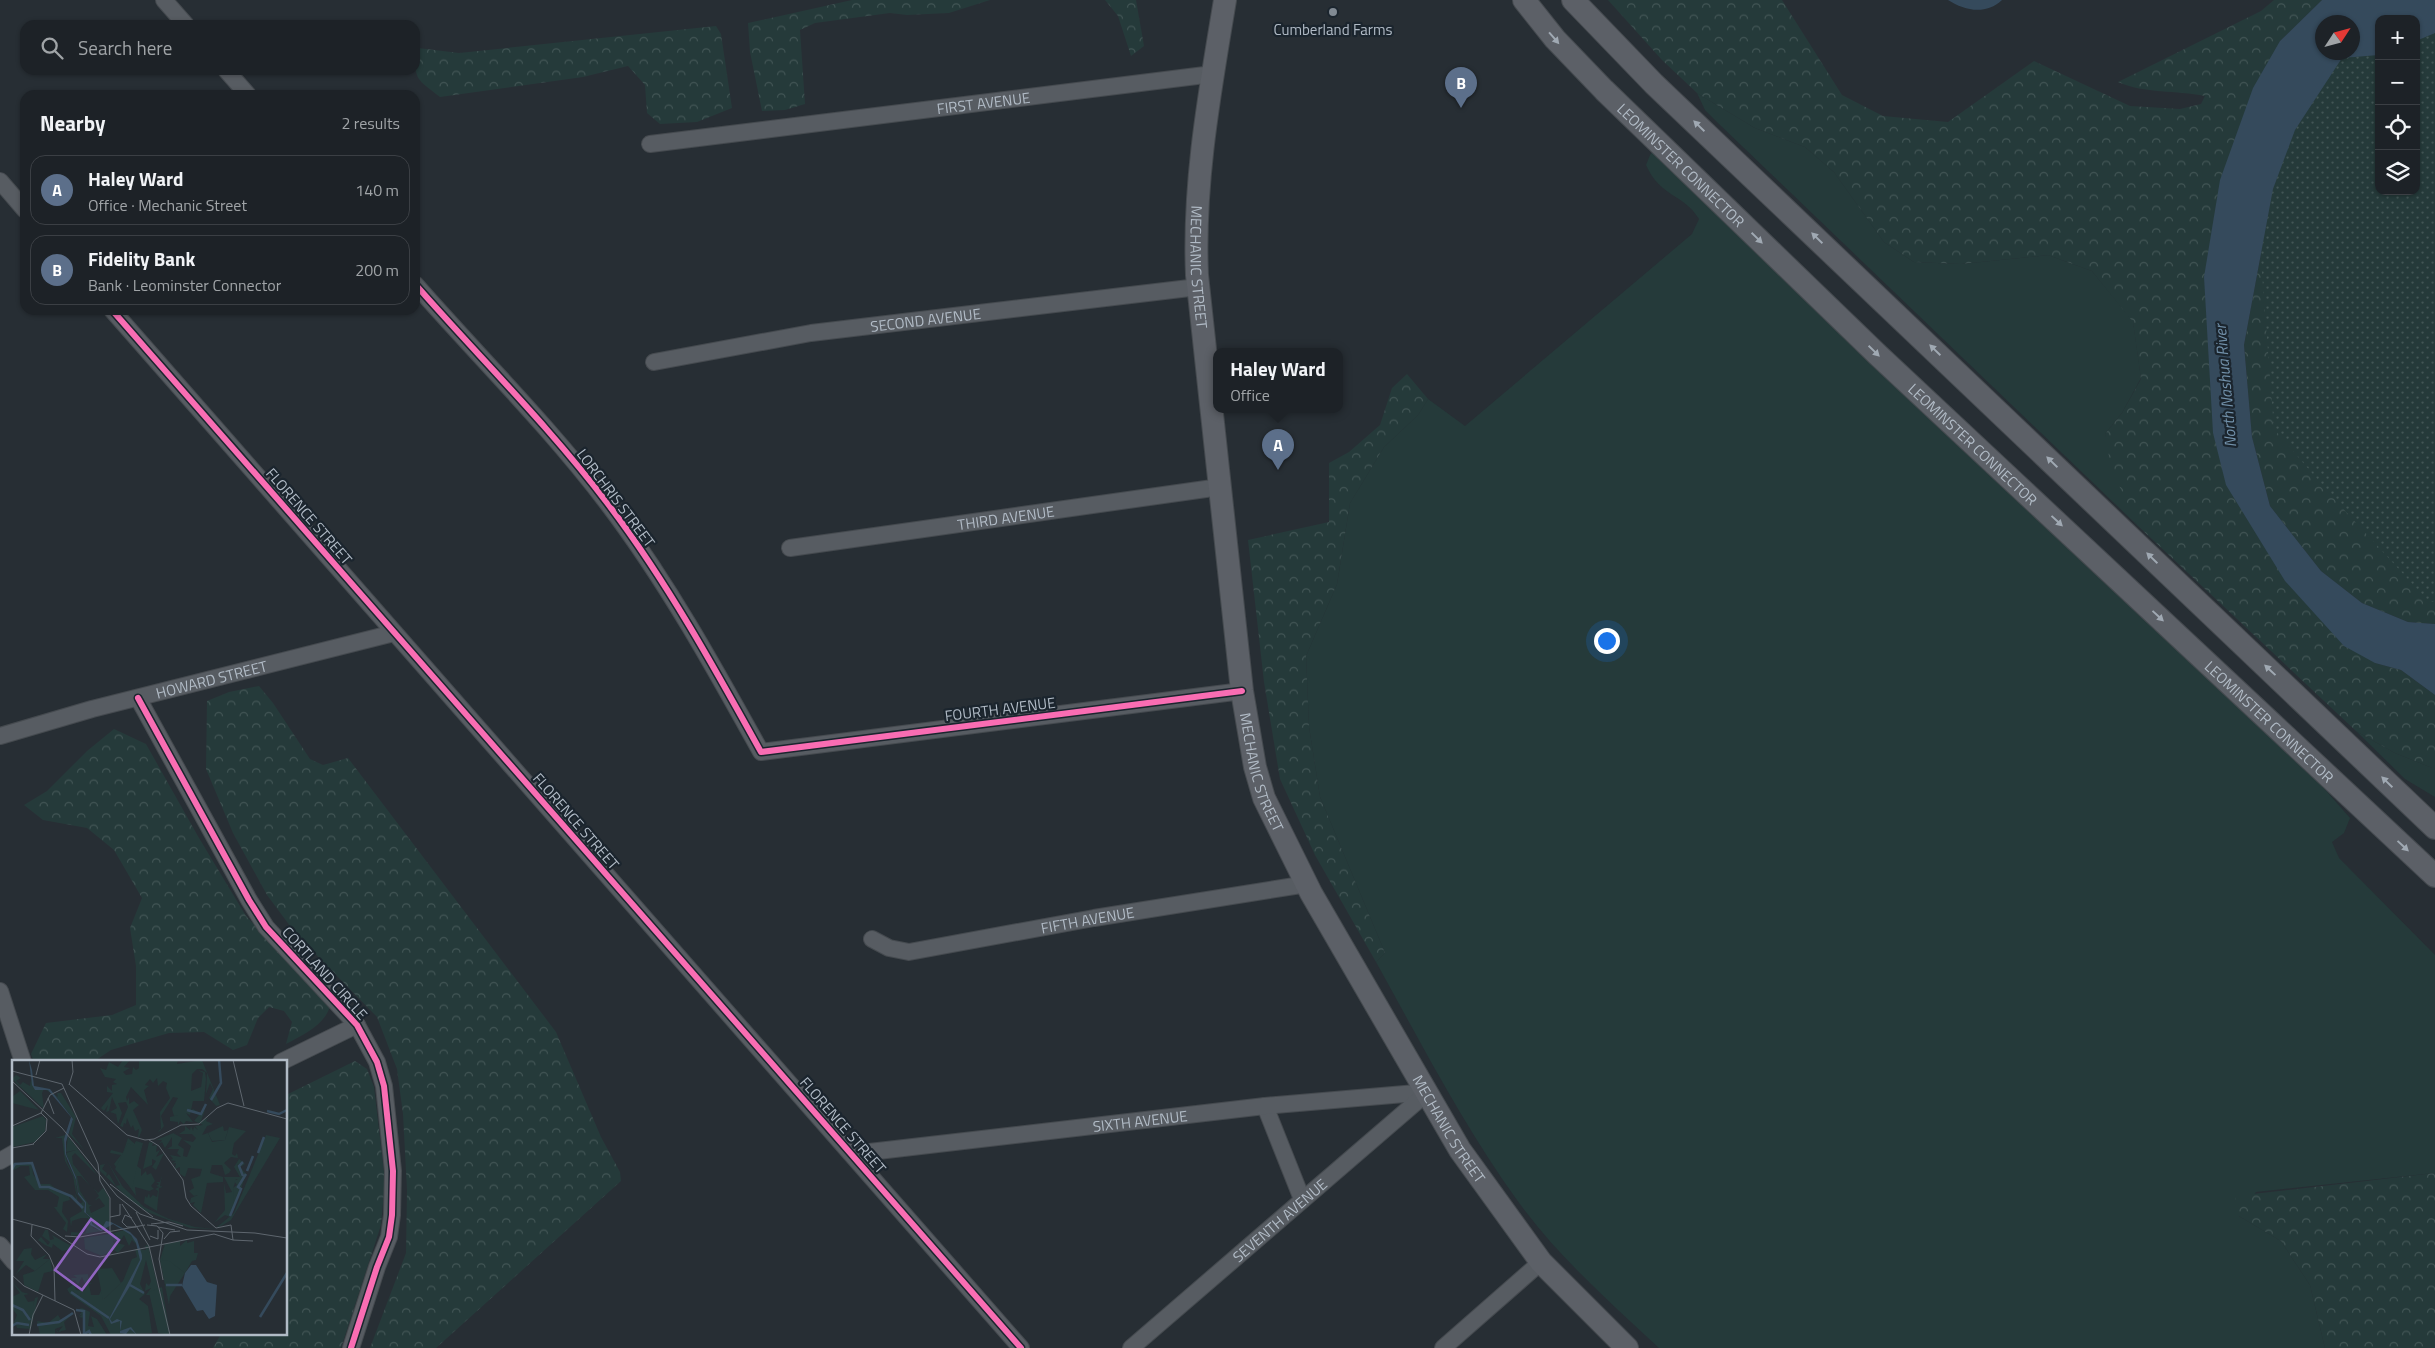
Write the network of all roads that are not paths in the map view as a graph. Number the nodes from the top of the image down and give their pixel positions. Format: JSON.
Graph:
{"nodes":[{"id":1,"x":164,"y":0,"type":"edge"},
{"id":2,"x":1224,"y":0,"type":"edge"},
{"id":3,"x":1524,"y":0,"type":"edge"},
{"id":4,"x":1574,"y":0,"type":"edge"},
{"id":5,"x":182,"y":20,"type":"edge"},
{"id":6,"x":1212,"y":74,"type":"junction"},
{"id":7,"x":230,"y":75,"type":"edge"},
{"id":8,"x":244,"y":90,"type":"edge"},
{"id":9,"x":650,"y":144,"type":"dead end"},
{"id":10,"x":0,"y":182,"type":"edge"},
{"id":11,"x":20,"y":204,"type":"edge"},
{"id":12,"x":1198,"y":287,"type":"junction"},
{"id":13,"x":420,"y":290,"type":"edge"},
{"id":14,"x":116,"y":315,"type":"edge"},
{"id":15,"x":654,"y":362,"type":"dead end"},
{"id":16,"x":1220,"y":487,"type":"junction"},
{"id":17,"x":790,"y":548,"type":"dead end"},
{"id":18,"x":394,"y":633,"type":"junction"},
{"id":19,"x":1242,"y":692,"type":"junction"},
{"id":20,"x":138,"y":698,"type":"junction"},
{"id":21,"x":0,"y":736,"type":"edge"},
{"id":22,"x":761,"y":752,"type":"joint"},
{"id":23,"x":2407,"y":801,"type":"junction"},
{"id":24,"x":2435,"y":810,"type":"edge"},
{"id":25,"x":2435,"y":828,"type":"edge"},
{"id":26,"x":2435,"y":876,"type":"edge"},
{"id":27,"x":1306,"y":884,"type":"junction"},
{"id":28,"x":872,"y":939,"type":"dead end"},
{"id":29,"x":0,"y":991,"type":"edge"},
{"id":30,"x":357,"y":1025,"type":"junction"},
{"id":31,"x":23,"y":1060,"type":"edge"},
{"id":32,"x":285,"y":1060,"type":"edge"},
{"id":33,"x":1428,"y":1092,"type":"junction"},
{"id":34,"x":1265,"y":1106,"type":"junction"},
{"id":35,"x":852,"y":1154,"type":"junction"},
{"id":36,"x":12,"y":1155,"type":"edge"},
{"id":37,"x":0,"y":1161,"type":"edge"},
{"id":38,"x":1302,"y":1199,"type":"junction"},
{"id":39,"x":0,"y":1245,"type":"edge"},
{"id":40,"x":12,"y":1260,"type":"edge"},
{"id":41,"x":1541,"y":1262,"type":"junction"},
{"id":42,"x":351,"y":1348,"type":"edge"},
{"id":43,"x":1021,"y":1348,"type":"edge"},
{"id":44,"x":1131,"y":1348,"type":"edge"},
{"id":45,"x":1443,"y":1348,"type":"edge"},
{"id":46,"x":1627,"y":1348,"type":"edge"}],
"edges":[{"from":1,"to":5,"type":"street"},
{"from":2,"to":6,"type":"main road","name":"MECHANIC STREET"},
{"from":3,"to":26,"type":"main road","name":"LEOMINSTER CONNECTOR","one_way":true},
{"from":23,"to":4,"type":"main road","one_way":true},
{"from":6,"to":9,"type":"street","name":"FIRST AVENUE"},
{"from":6,"to":12,"type":"main road","name":"MECHANIC STREET"},
{"from":7,"to":8,"type":"street"},
{"from":10,"to":11,"type":"street"},
{"from":12,"to":15,"type":"street","name":"SECOND AVENUE"},
{"from":12,"to":16,"type":"main road","name":"MECHANIC STREET"},
{"from":13,"to":22,"type":"street","name":"LORCHRIS STREET"},
{"from":14,"to":18,"type":"street","name":"FLORENCE STREET"},
{"from":16,"to":17,"type":"street","name":"THIRD AVENUE"},
{"from":16,"to":19,"type":"main road","name":"MECHANIC STREET"},
{"from":18,"to":20,"type":"street","name":"HOWARD STREET"},
{"from":18,"to":35,"type":"street","name":"FLORENCE STREET"},
{"from":19,"to":22,"type":"street","name":"FOURTH AVENUE"},
{"from":19,"to":27,"type":"main road","name":"MECHANIC STREET"},
{"from":20,"to":21,"type":"street","name":"HOWARD STREET"},
{"from":20,"to":30,"type":"street","name":"CORTLAND CIRCLE"},
{"from":23,"to":24,"type":"main road"},
{"from":23,"to":25,"type":"main road"},
{"from":27,"to":28,"type":"street","name":"FIFTH AVENUE"},
{"from":27,"to":33,"type":"main road","name":"MECHANIC STREET"},
{"from":29,"to":31,"type":"street"},
{"from":30,"to":32,"type":"street"},
{"from":30,"to":42,"type":"street","name":"CORTLAND CIRCLE"},
{"from":33,"to":34,"type":"street","name":"SIXTH AVENUE"},
{"from":33,"to":38,"type":"street","name":"SEVENTH AVENUE"},
{"from":33,"to":41,"type":"main road","name":"MECHANIC STREET"},
{"from":34,"to":35,"type":"street","name":"SIXTH AVENUE"},
{"from":34,"to":38,"type":"street"},
{"from":35,"to":43,"type":"street","name":"FLORENCE STREET"},
{"from":36,"to":37,"type":"street"},
{"from":38,"to":44,"type":"street","name":"SEVENTH AVENUE"},
{"from":39,"to":40,"type":"street"},
{"from":41,"to":45,"type":"street"},
{"from":41,"to":46,"type":"main road","name":"MECHANIC STREET"}]}
